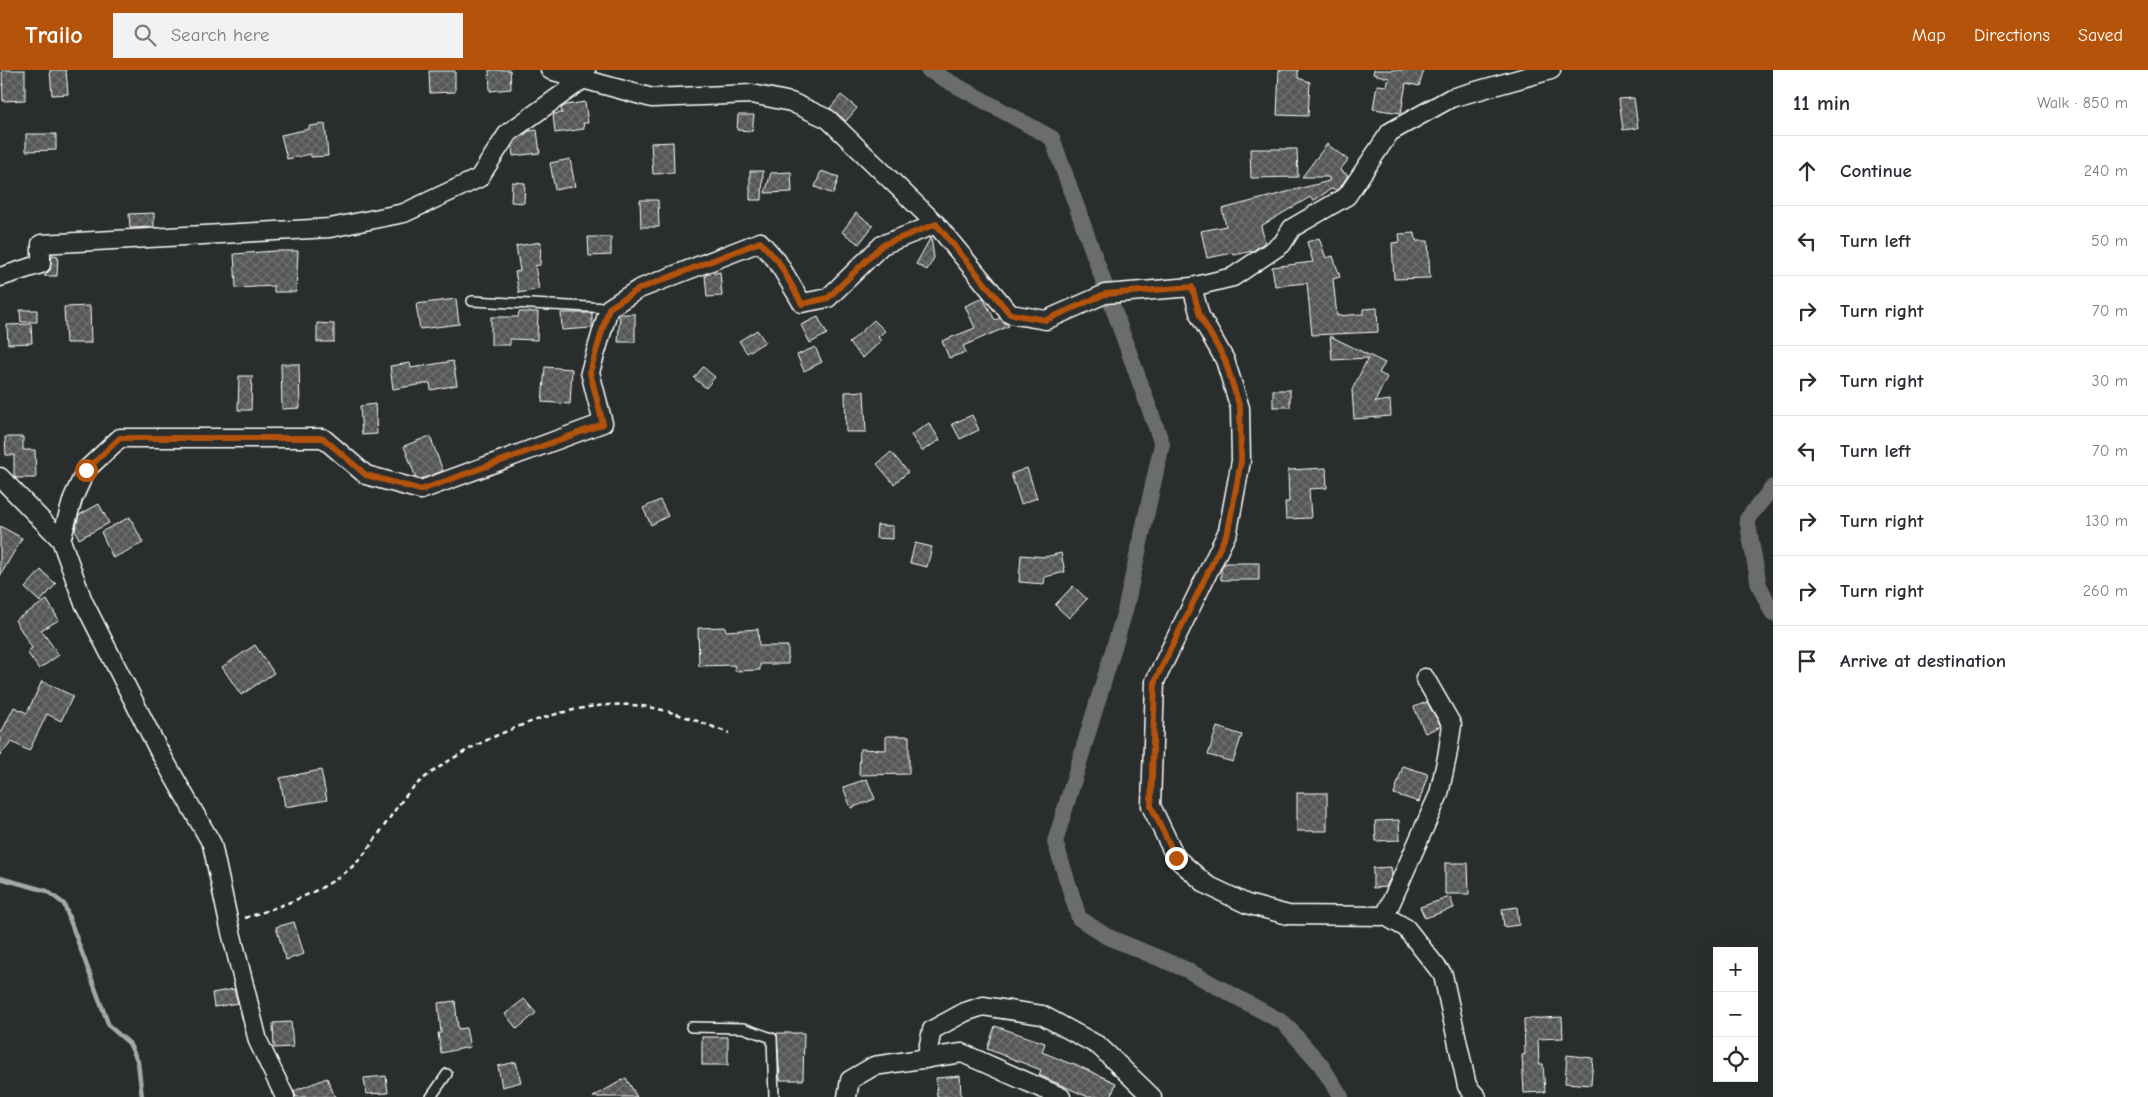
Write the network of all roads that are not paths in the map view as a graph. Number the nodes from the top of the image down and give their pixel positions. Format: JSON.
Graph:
{"nodes":[{"id":1,"x":550,"y":70,"type":"edge"},
{"id":2,"x":1551,"y":70,"type":"edge"},
{"id":3,"x":584,"y":75,"type":"edge"},
{"id":4,"x":936,"y":224,"type":"junction"},
{"id":5,"x":0,"y":277,"type":"edge"},
{"id":6,"x":1192,"y":287,"type":"junction"},
{"id":7,"x":472,"y":301,"type":"dead end"},
{"id":8,"x":609,"y":308,"type":"junction"},
{"id":9,"x":0,"y":477,"type":"edge"},
{"id":10,"x":61,"y":540,"type":"junction"},
{"id":11,"x":1425,"y":678,"type":"dead end"},
{"id":12,"x":1385,"y":916,"type":"junction"},
{"id":13,"x":691,"y":1027,"type":"dead end"},
{"id":14,"x":926,"y":1059,"type":"junction"},
{"id":15,"x":447,"y":1074,"type":"dead end"},
{"id":16,"x":285,"y":1097,"type":"edge"},
{"id":17,"x":431,"y":1097,"type":"edge"},
{"id":18,"x":774,"y":1097,"type":"edge"},
{"id":19,"x":847,"y":1097,"type":"edge"},
{"id":20,"x":1061,"y":1097,"type":"edge"},
{"id":21,"x":1152,"y":1097,"type":"edge"},
{"id":22,"x":1477,"y":1097,"type":"edge"}],
"edges":[{"from":1,"to":3,"type":"street"},
{"from":2,"to":6,"type":"street"},
{"from":3,"to":4,"type":"street"},
{"from":3,"to":5,"type":"street"},
{"from":4,"to":6,"type":"street"},
{"from":4,"to":8,"type":"street"},
{"from":6,"to":12,"type":"street"},
{"from":7,"to":8,"type":"lane"},
{"from":8,"to":10,"type":"street"},
{"from":9,"to":10,"type":"street"},
{"from":10,"to":16,"type":"street"},
{"from":11,"to":12,"type":"street"},
{"from":12,"to":22,"type":"street"},
{"from":13,"to":18,"type":"lane"},
{"from":14,"to":19,"type":"street"},
{"from":14,"to":20,"type":"street"},
{"from":14,"to":21,"type":"street"},
{"from":15,"to":17,"type":"lane"}]}
